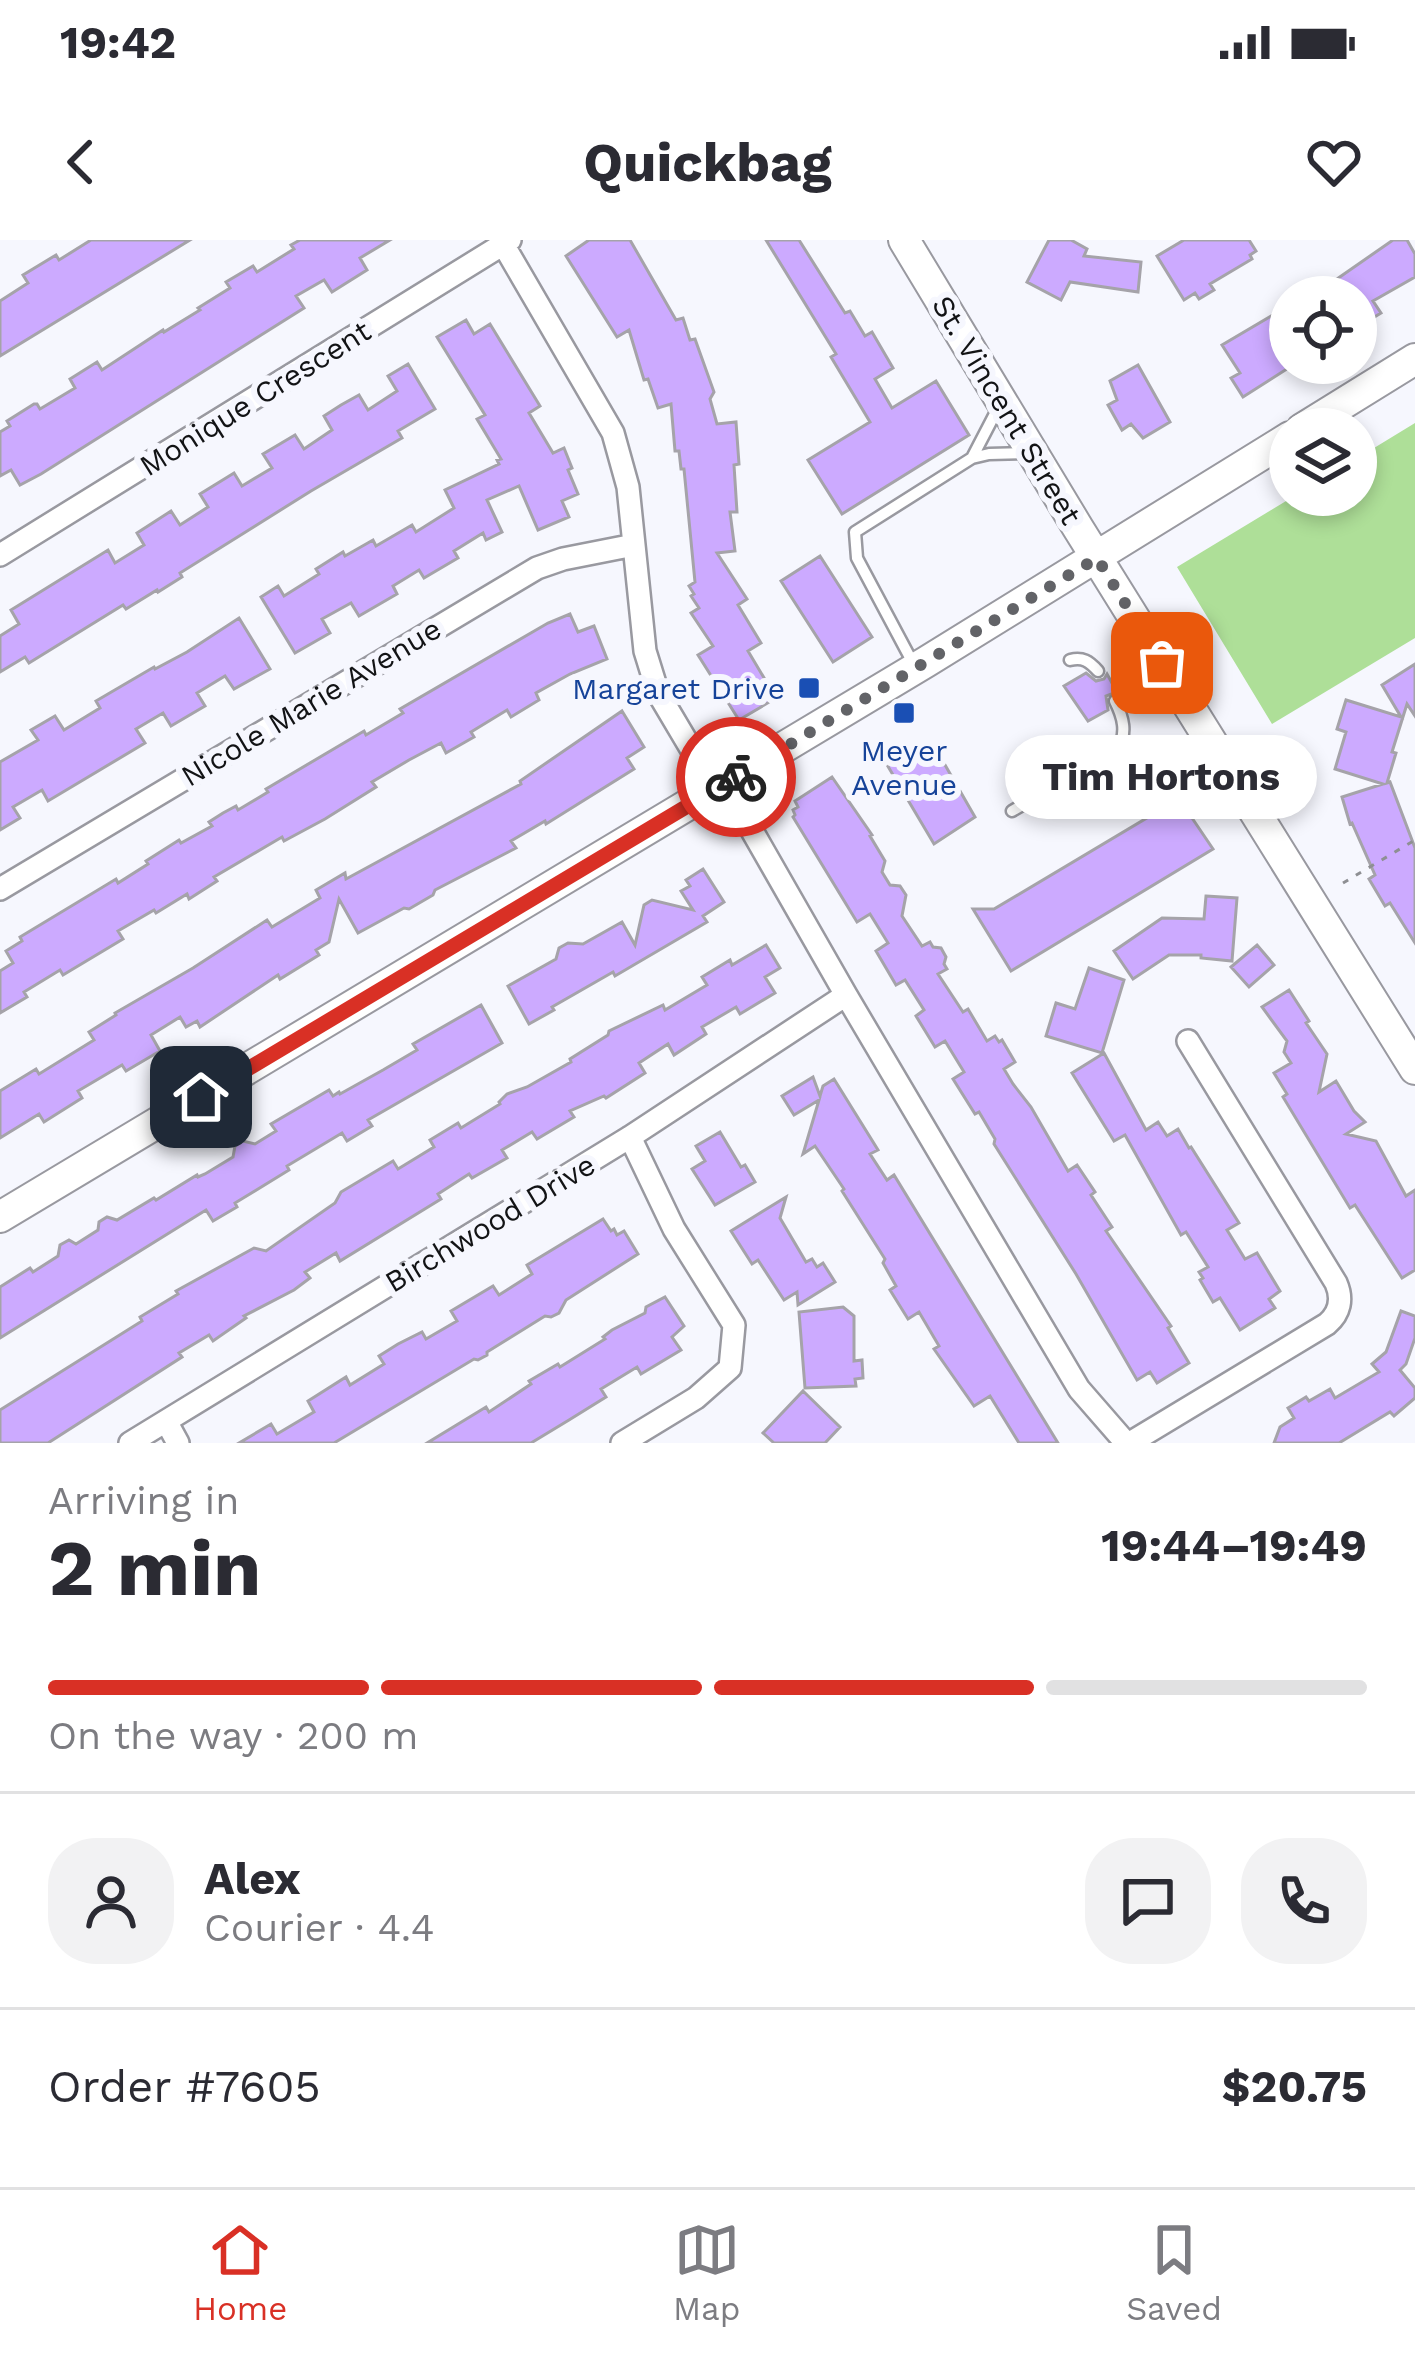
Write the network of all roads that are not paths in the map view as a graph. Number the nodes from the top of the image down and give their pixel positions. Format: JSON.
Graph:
{"nodes":[{"id":1,"x":904,"y":240,"type":"edge"},
{"id":2,"x":506,"y":242,"type":"edge"},
{"id":3,"x":1415,"y":359,"type":"edge"},
{"id":4,"x":1002,"y":401,"type":"junction"},
{"id":5,"x":1336,"y":408,"type":"edge"},
{"id":6,"x":1269,"y":450,"type":"edge"},
{"id":7,"x":1034,"y":454,"type":"junction"},
{"id":8,"x":972,"y":458,"type":"junction"},
{"id":9,"x":634,"y":545,"type":"junction"},
{"id":10,"x":0,"y":555,"type":"edge"},
{"id":11,"x":1097,"y":558,"type":"junction"},
{"id":12,"x":1070,"y":661,"type":"dead end"},
{"id":13,"x":915,"y":668,"type":"junction"},
{"id":14,"x":1098,"y":671,"type":"dead end"},
{"id":15,"x":1114,"y":701,"type":"dead end"},
{"id":16,"x":715,"y":789,"type":"junction"},
{"id":17,"x":1012,"y":812,"type":"dead end"},
{"id":18,"x":0,"y":889,"type":"edge"},
{"id":19,"x":846,"y":995,"type":"junction"},
{"id":20,"x":1188,"y":1042,"type":"dead end"},
{"id":21,"x":1415,"y":1070,"type":"edge"},
{"id":22,"x":630,"y":1137,"type":"junction"},
{"id":23,"x":0,"y":1217,"type":"edge"},
{"id":24,"x":166,"y":1421,"type":"junction"},
{"id":25,"x":130,"y":1443,"type":"edge"},
{"id":26,"x":178,"y":1443,"type":"edge"},
{"id":27,"x":622,"y":1443,"type":"edge"},
{"id":28,"x":1128,"y":1443,"type":"edge"}],
"edges":[{"from":1,"to":4,"type":"street","name":"St. Vincent Street"},
{"from":2,"to":9,"type":"street"},
{"from":2,"to":10,"type":"street","name":"Monique Crescent"},
{"from":3,"to":5,"type":"street"},
{"from":4,"to":7,"type":"street","name":"St. Vincent Street"},
{"from":4,"to":8,"type":"lane"},
{"from":6,"to":11,"type":"street"},
{"from":7,"to":8,"type":"lane"},
{"from":7,"to":11,"type":"street","name":"St. Vincent Street"},
{"from":8,"to":13,"type":"lane"},
{"from":9,"to":16,"type":"street"},
{"from":9,"to":18,"type":"street","name":"Nicole Marie Avenue"},
{"from":11,"to":13,"type":"street"},
{"from":11,"to":21,"type":"street","name":"St. Vincent Street"},
{"from":12,"to":14,"type":"lane"},
{"from":13,"to":16,"type":"street"},
{"from":15,"to":17,"type":"lane"},
{"from":16,"to":19,"type":"street"},
{"from":16,"to":23,"type":"street"},
{"from":19,"to":22,"type":"street","name":"Birchwood Drive"},
{"from":19,"to":28,"type":"street"},
{"from":20,"to":28,"type":"street"},
{"from":22,"to":24,"type":"street","name":"Birchwood Drive"},
{"from":22,"to":27,"type":"street"},
{"from":24,"to":25,"type":"street","name":"Birchwood Drive"},
{"from":24,"to":26,"type":"street"}]}
